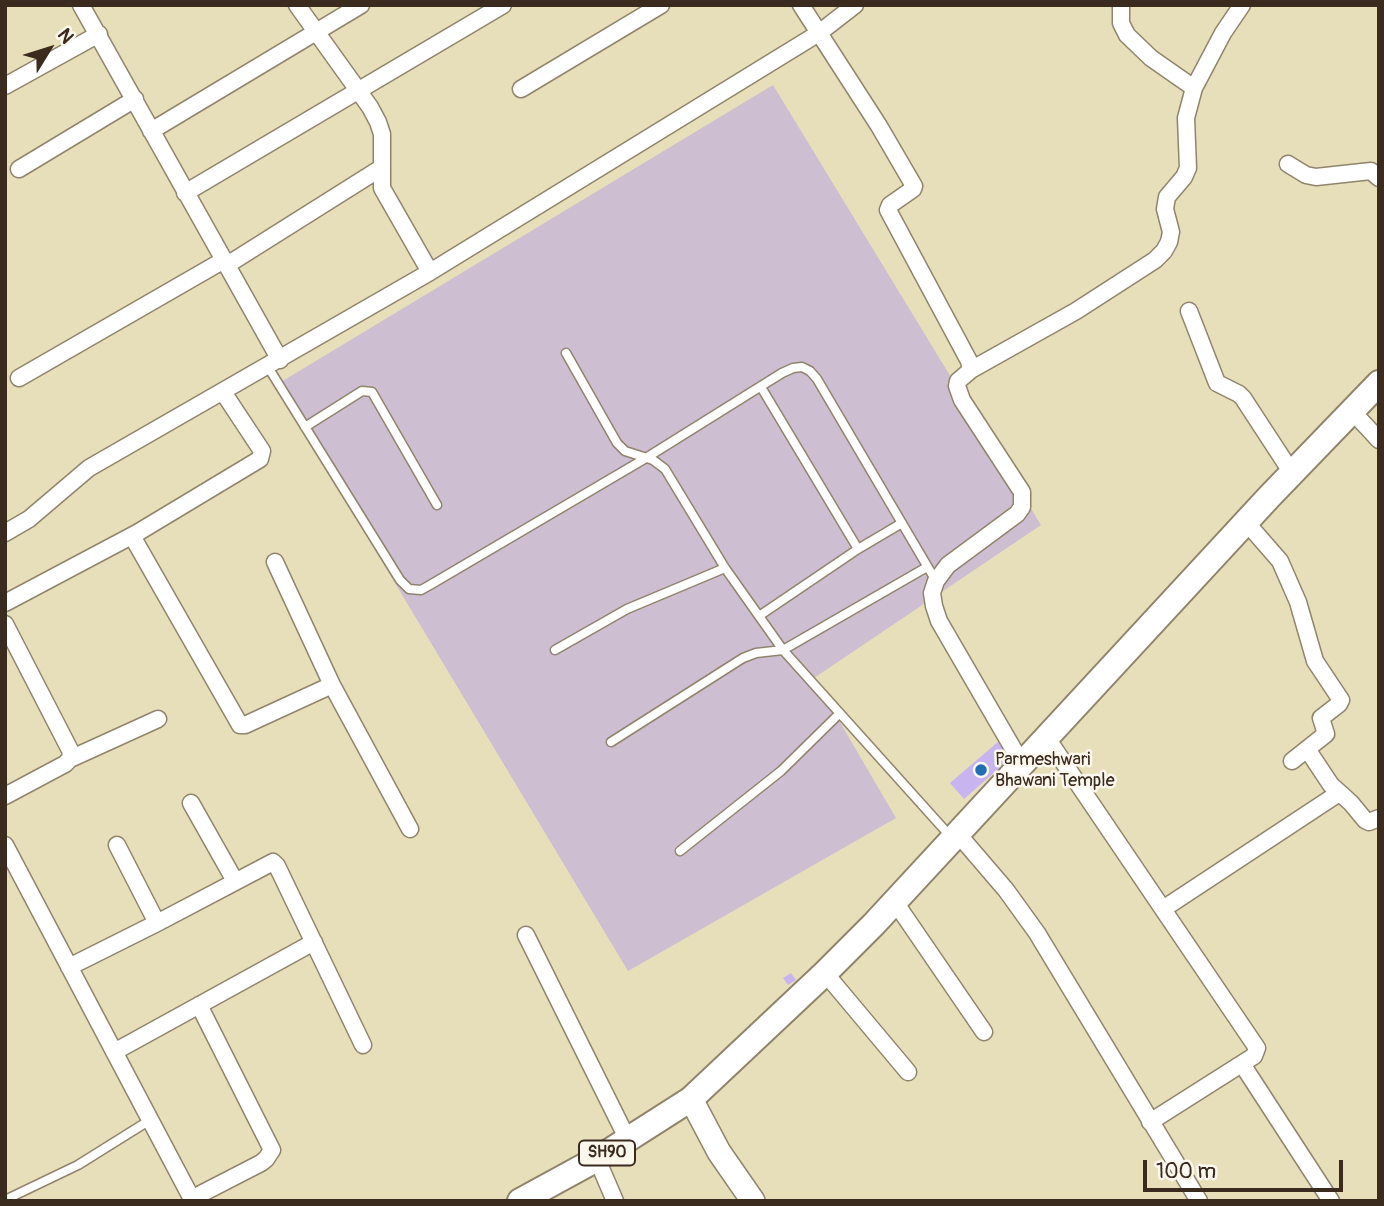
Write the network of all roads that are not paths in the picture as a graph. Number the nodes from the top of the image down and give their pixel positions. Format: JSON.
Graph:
{"nodes":[{"id":1,"x":81,"y":5,"type":"edge"},
{"id":2,"x":297,"y":5,"type":"edge"},
{"id":3,"x":361,"y":5,"type":"edge"},
{"id":4,"x":503,"y":5,"type":"edge"},
{"id":5,"x":661,"y":5,"type":"edge"},
{"id":6,"x":801,"y":5,"type":"edge"},
{"id":7,"x":855,"y":5,"type":"edge"},
{"id":8,"x":1121,"y":5,"type":"edge"},
{"id":9,"x":1242,"y":5,"type":"edge"},
{"id":10,"x":317,"y":32,"type":"junction"},
{"id":11,"x":819,"y":33,"type":"junction"},
{"id":12,"x":99,"y":34,"type":"junction"},
{"id":13,"x":5,"y":86,"type":"edge"},
{"id":14,"x":1194,"y":88,"type":"junction"},
{"id":15,"x":521,"y":89,"type":"dead end"},
{"id":16,"x":358,"y":91,"type":"junction"},
{"id":17,"x":135,"y":99,"type":"junction"},
{"id":18,"x":151,"y":131,"type":"junction"},
{"id":19,"x":1288,"y":164,"type":"dead end"},
{"id":20,"x":381,"y":167,"type":"junction"},
{"id":21,"x":19,"y":169,"type":"dead end"},
{"id":22,"x":1376,"y":171,"type":"edge"},
{"id":23,"x":185,"y":193,"type":"junction"},
{"id":24,"x":226,"y":262,"type":"junction"},
{"id":25,"x":430,"y":272,"type":"junction"},
{"id":26,"x":1189,"y":311,"type":"dead end"},
{"id":27,"x":566,"y":353,"type":"dead end"},
{"id":28,"x":274,"y":363,"type":"junction"},
{"id":29,"x":969,"y":371,"type":"junction"},
{"id":30,"x":19,"y":377,"type":"dead end"},
{"id":31,"x":1379,"y":383,"type":"edge"},
{"id":32,"x":761,"y":387,"type":"junction"},
{"id":33,"x":223,"y":392,"type":"junction"},
{"id":34,"x":1352,"y":411,"type":"junction"},
{"id":35,"x":305,"y":427,"type":"junction"},
{"id":36,"x":1379,"y":440,"type":"edge"},
{"id":37,"x":646,"y":458,"type":"junction"},
{"id":38,"x":1293,"y":472,"type":"junction"},
{"id":39,"x":437,"y":505,"type":"dead end"},
{"id":40,"x":1246,"y":522,"type":"junction"},
{"id":41,"x":902,"y":523,"type":"junction"},
{"id":42,"x":5,"y":533,"type":"edge"},
{"id":43,"x":132,"y":536,"type":"junction"},
{"id":44,"x":858,"y":549,"type":"junction"},
{"id":45,"x":275,"y":562,"type":"dead end"},
{"id":46,"x":725,"y":568,"type":"junction"},
{"id":47,"x":931,"y":574,"type":"junction"},
{"id":48,"x":5,"y":603,"type":"edge"},
{"id":49,"x":759,"y":616,"type":"junction"},
{"id":50,"x":5,"y":624,"type":"edge"},
{"id":51,"x":555,"y":650,"type":"dead end"},
{"id":52,"x":783,"y":650,"type":"junction"},
{"id":53,"x":332,"y":685,"type":"junction"},
{"id":54,"x":839,"y":714,"type":"junction"},
{"id":55,"x":158,"y":719,"type":"dead end"},
{"id":56,"x":1047,"y":738,"type":"junction"},
{"id":57,"x":611,"y":742,"type":"dead end"},
{"id":58,"x":1307,"y":750,"type":"junction"},
{"id":59,"x":69,"y":759,"type":"junction"},
{"id":60,"x":1292,"y":761,"type":"dead end"},
{"id":61,"x":1023,"y":764,"type":"junction"},
{"id":62,"x":1339,"y":793,"type":"junction"},
{"id":63,"x":5,"y":796,"type":"edge"},
{"id":64,"x":191,"y":803,"type":"dead end"},
{"id":65,"x":1379,"y":818,"type":"edge"},
{"id":66,"x":410,"y":829,"type":"dead end"},
{"id":67,"x":955,"y":836,"type":"junction"},
{"id":68,"x":5,"y":845,"type":"edge"},
{"id":69,"x":117,"y":845,"type":"dead end"},
{"id":70,"x":680,"y":852,"type":"dead end"},
{"id":71,"x":235,"y":881,"type":"junction"},
{"id":72,"x":895,"y":902,"type":"junction"},
{"id":73,"x":1163,"y":909,"type":"junction"},
{"id":74,"x":157,"y":923,"type":"junction"},
{"id":75,"x":526,"y":935,"type":"dead end"},
{"id":76,"x":314,"y":942,"type":"junction"},
{"id":77,"x":69,"y":967,"type":"junction"},
{"id":78,"x":825,"y":973,"type":"junction"},
{"id":79,"x":199,"y":1005,"type":"junction"},
{"id":80,"x":984,"y":1032,"type":"dead end"},
{"id":81,"x":363,"y":1045,"type":"dead end"},
{"id":82,"x":114,"y":1052,"type":"junction"},
{"id":83,"x":1242,"y":1064,"type":"junction"},
{"id":84,"x":908,"y":1072,"type":"dead end"},
{"id":85,"x":691,"y":1099,"type":"junction"},
{"id":86,"x":150,"y":1120,"type":"junction"},
{"id":87,"x":1150,"y":1122,"type":"junction"},
{"id":88,"x":628,"y":1140,"type":"junction"},
{"id":89,"x":597,"y":1159,"type":"junction"},
{"id":90,"x":5,"y":1200,"type":"edge"},
{"id":91,"x":192,"y":1200,"type":"edge"},
{"id":92,"x":520,"y":1201,"type":"edge"},
{"id":93,"x":615,"y":1201,"type":"edge"},
{"id":94,"x":753,"y":1201,"type":"edge"},
{"id":95,"x":1199,"y":1201,"type":"edge"},
{"id":96,"x":1331,"y":1201,"type":"edge"}],
"edges":[{"from":1,"to":12,"type":"street"},
{"from":2,"to":10,"type":"street"},
{"from":3,"to":10,"type":"street"},
{"from":4,"to":16,"type":"street"},
{"from":5,"to":15,"type":"street"},
{"from":6,"to":11,"type":"street"},
{"from":7,"to":11,"type":"street"},
{"from":8,"to":14,"type":"street"},
{"from":9,"to":14,"type":"street"},
{"from":10,"to":16,"type":"street"},
{"from":10,"to":18,"type":"street"},
{"from":11,"to":25,"type":"street"},
{"from":11,"to":29,"type":"street"},
{"from":12,"to":13,"type":"street"},
{"from":12,"to":17,"type":"street"},
{"from":14,"to":29,"type":"street"},
{"from":16,"to":20,"type":"street"},
{"from":16,"to":23,"type":"street"},
{"from":17,"to":18,"type":"street"},
{"from":17,"to":21,"type":"street"},
{"from":18,"to":23,"type":"street"},
{"from":19,"to":22,"type":"street"},
{"from":20,"to":24,"type":"street"},
{"from":20,"to":25,"type":"street"},
{"from":23,"to":24,"type":"street"},
{"from":24,"to":28,"type":"street"},
{"from":24,"to":30,"type":"street"},
{"from":25,"to":28,"type":"street"},
{"from":26,"to":38,"type":"street"},
{"from":27,"to":37,"type":"lane"},
{"from":28,"to":33,"type":"street"},
{"from":28,"to":35,"type":"lane"},
{"from":29,"to":47,"type":"street"},
{"from":31,"to":34,"type":"main road","number":"SH90"},
{"from":32,"to":37,"type":"lane"},
{"from":32,"to":41,"type":"lane"},
{"from":32,"to":44,"type":"lane"},
{"from":33,"to":42,"type":"street"},
{"from":33,"to":43,"type":"street"},
{"from":34,"to":36,"type":"street"},
{"from":34,"to":38,"type":"main road","number":"SH90"},
{"from":35,"to":37,"type":"lane"},
{"from":35,"to":39,"type":"lane"},
{"from":37,"to":46,"type":"lane"},
{"from":38,"to":40,"type":"main road","number":"SH90"},
{"from":40,"to":56,"type":"main road","number":"SH90"},
{"from":40,"to":58,"type":"street"},
{"from":41,"to":44,"type":"lane"},
{"from":41,"to":47,"type":"lane"},
{"from":43,"to":48,"type":"street"},
{"from":43,"to":53,"type":"street"},
{"from":44,"to":49,"type":"lane"},
{"from":45,"to":53,"type":"street"},
{"from":46,"to":49,"type":"lane"},
{"from":46,"to":51,"type":"lane"},
{"from":47,"to":52,"type":"lane"},
{"from":47,"to":61,"type":"street"},
{"from":49,"to":52,"type":"lane"},
{"from":50,"to":59,"type":"street"},
{"from":52,"to":54,"type":"lane"},
{"from":52,"to":57,"type":"lane"},
{"from":53,"to":66,"type":"street"},
{"from":54,"to":67,"type":"lane"},
{"from":54,"to":70,"type":"lane"},
{"from":55,"to":59,"type":"street"},
{"from":56,"to":61,"type":"main road","number":"SH90"},
{"from":56,"to":73,"type":"street"},
{"from":58,"to":60,"type":"street"},
{"from":58,"to":62,"type":"street"},
{"from":59,"to":63,"type":"street"},
{"from":61,"to":67,"type":"main road","number":"SH90"},
{"from":62,"to":65,"type":"street"},
{"from":62,"to":73,"type":"street"},
{"from":64,"to":71,"type":"street"},
{"from":67,"to":72,"type":"main road","number":"SH90"},
{"from":67,"to":87,"type":"street"},
{"from":68,"to":77,"type":"street"},
{"from":69,"to":74,"type":"street"},
{"from":71,"to":74,"type":"street"},
{"from":71,"to":76,"type":"street"},
{"from":72,"to":78,"type":"main road","number":"SH90"},
{"from":72,"to":80,"type":"street"},
{"from":73,"to":83,"type":"street"},
{"from":74,"to":77,"type":"street"},
{"from":75,"to":88,"type":"street"},
{"from":76,"to":79,"type":"street"},
{"from":76,"to":81,"type":"street"},
{"from":77,"to":82,"type":"street"},
{"from":78,"to":84,"type":"street"},
{"from":78,"to":85,"type":"main road","number":"SH90"},
{"from":79,"to":82,"type":"street"},
{"from":79,"to":91,"type":"street"},
{"from":82,"to":86,"type":"street"},
{"from":83,"to":87,"type":"street"},
{"from":83,"to":96,"type":"street"},
{"from":85,"to":88,"type":"main road","number":"SH90"},
{"from":85,"to":94,"type":"street"},
{"from":86,"to":90,"type":"lane"},
{"from":86,"to":91,"type":"street"},
{"from":87,"to":95,"type":"street"},
{"from":88,"to":89,"type":"main road","number":"SH90"},
{"from":89,"to":92,"type":"main road","number":"SH90"},
{"from":89,"to":93,"type":"street"}]}
